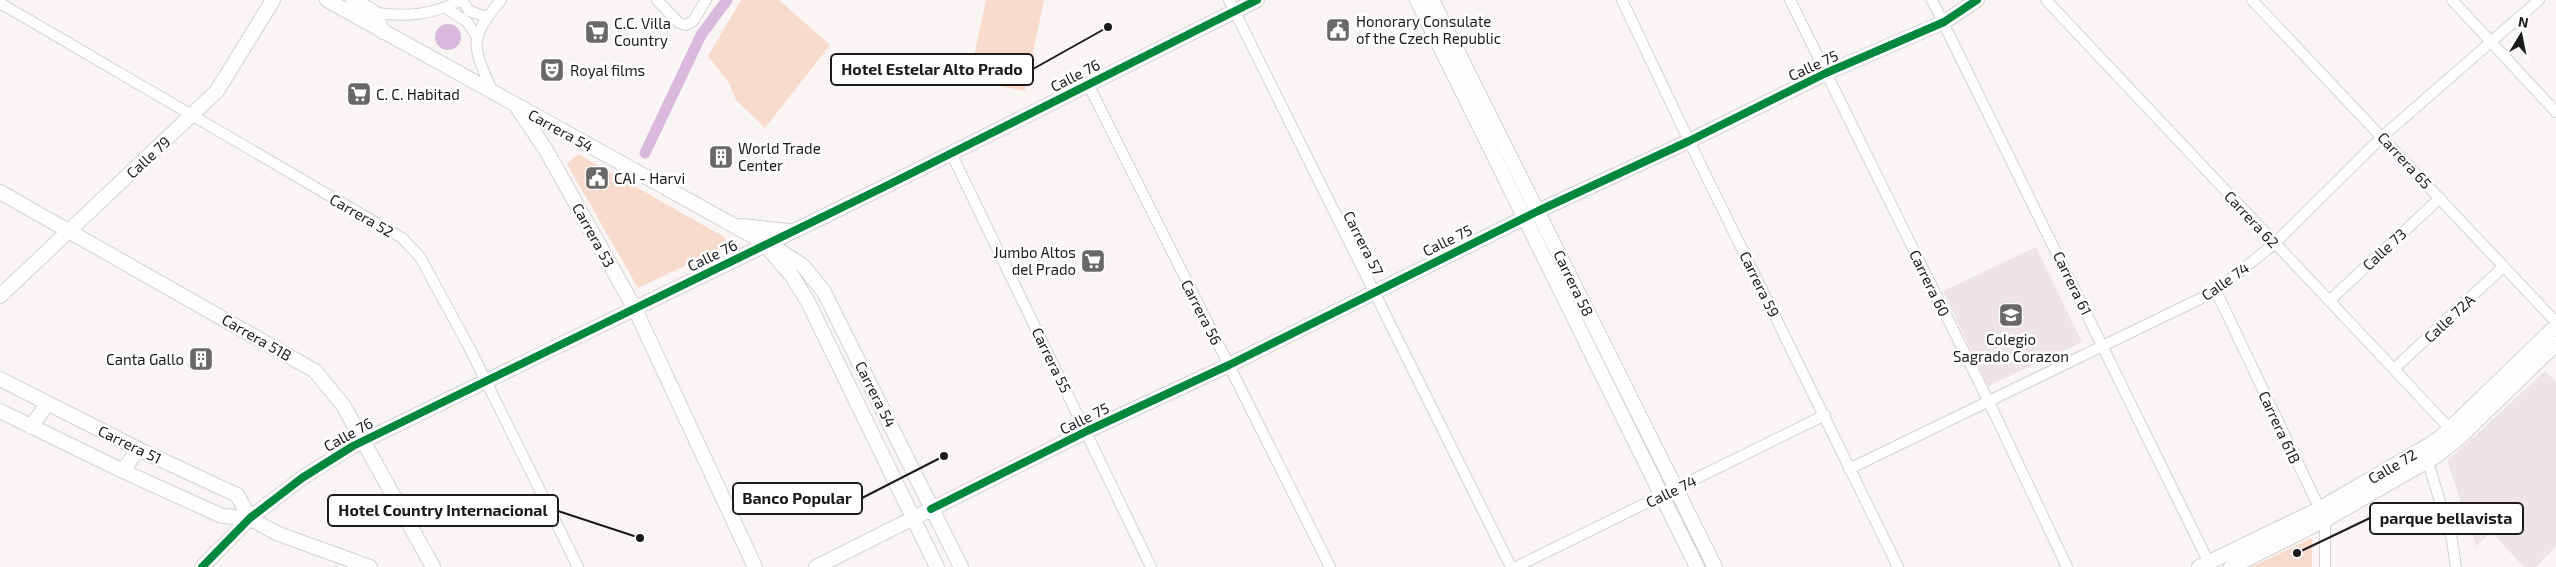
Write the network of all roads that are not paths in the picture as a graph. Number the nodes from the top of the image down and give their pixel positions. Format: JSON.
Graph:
{"nodes":[{"id":1,"x":273,"y":0,"type":"edge"},
{"id":2,"x":327,"y":0,"type":"edge"},
{"id":3,"x":462,"y":0,"type":"edge"},
{"id":4,"x":501,"y":0,"type":"edge"},
{"id":5,"x":656,"y":0,"type":"edge"},
{"id":6,"x":706,"y":0,"type":"edge"},
{"id":7,"x":1257,"y":0,"type":"edge"},
{"id":8,"x":1416,"y":0,"type":"edge"},
{"id":9,"x":1432,"y":0,"type":"edge"},
{"id":10,"x":1622,"y":0,"type":"edge"},
{"id":11,"x":1790,"y":0,"type":"edge"},
{"id":12,"x":1932,"y":0,"type":"edge"},
{"id":13,"x":1977,"y":0,"type":"edge"},
{"id":14,"x":2046,"y":0,"type":"edge"},
{"id":15,"x":2252,"y":0,"type":"edge"},
{"id":16,"x":2452,"y":0,"type":"edge"},
{"id":17,"x":2539,"y":0,"type":"edge"},
{"id":18,"x":0,"y":3,"type":"edge"},
{"id":19,"x":1231,"y":5,"type":"edge"},
{"id":20,"x":352,"y":7,"type":"edge"},
{"id":21,"x":446,"y":8,"type":"junction"},
{"id":22,"x":375,"y":13,"type":"junction"},
{"id":23,"x":486,"y":17,"type":"junction"},
{"id":24,"x":1944,"y":22,"type":"junction"},
{"id":25,"x":383,"y":32,"type":"junction"},
{"id":26,"x":477,"y":37,"type":"junction"},
{"id":27,"x":2491,"y":42,"type":"junction"},
{"id":28,"x":1460,"y":53,"type":"junction"},
{"id":29,"x":1446,"y":61,"type":"junction"},
{"id":30,"x":1826,"y":73,"type":"junction"},
{"id":31,"x":1088,"y":84,"type":"junction"},
{"id":32,"x":492,"y":91,"type":"junction"},
{"id":33,"x":515,"y":105,"type":"junction"},
{"id":34,"x":2556,"y":112,"type":"edge"},
{"id":35,"x":192,"y":116,"type":"junction"},
{"id":36,"x":2383,"y":136,"type":"junction"},
{"id":37,"x":1689,"y":141,"type":"junction"},
{"id":38,"x":951,"y":153,"type":"junction"},
{"id":39,"x":0,"y":192,"type":"edge"},
{"id":40,"x":2440,"y":198,"type":"junction"},
{"id":41,"x":1538,"y":210,"type":"junction"},
{"id":42,"x":1523,"y":218,"type":"junction"},
{"id":43,"x":727,"y":224,"type":"junction"},
{"id":44,"x":69,"y":232,"type":"junction"},
{"id":45,"x":790,"y":232,"type":"junction"},
{"id":46,"x":764,"y":244,"type":"junction"},
{"id":47,"x":2275,"y":244,"type":"junction"},
{"id":48,"x":2504,"y":266,"type":"junction"},
{"id":49,"x":1373,"y":291,"type":"junction"},
{"id":50,"x":2216,"y":291,"type":"junction"},
{"id":51,"x":0,"y":296,"type":"edge"},
{"id":52,"x":2329,"y":301,"type":"junction"},
{"id":53,"x":634,"y":309,"type":"junction"},
{"id":54,"x":2556,"y":322,"type":"edge"},
{"id":55,"x":2556,"y":326,"type":"edge"},
{"id":56,"x":2556,"y":344,"type":"edge"},
{"id":57,"x":2104,"y":346,"type":"junction"},
{"id":58,"x":1229,"y":365,"type":"junction"},
{"id":59,"x":2394,"y":370,"type":"junction"},
{"id":60,"x":0,"y":379,"type":"edge"},
{"id":61,"x":869,"y":382,"type":"junction"},
{"id":62,"x":486,"y":383,"type":"junction"},
{"id":63,"x":852,"y":391,"type":"junction"},
{"id":64,"x":1989,"y":402,"type":"junction"},
{"id":65,"x":46,"y":404,"type":"junction"},
{"id":66,"x":0,"y":411,"type":"edge"},
{"id":67,"x":1825,"y":416,"type":"junction"},
{"id":68,"x":31,"y":427,"type":"junction"},
{"id":69,"x":1087,"y":431,"type":"junction"},
{"id":70,"x":2454,"y":433,"type":"junction"},
{"id":71,"x":363,"y":440,"type":"junction"},
{"id":72,"x":138,"y":449,"type":"junction"},
{"id":73,"x":2426,"y":454,"type":"junction"},
{"id":74,"x":1849,"y":469,"type":"junction"},
{"id":75,"x":123,"y":471,"type":"junction"},
{"id":76,"x":1676,"y":489,"type":"junction"},
{"id":77,"x":1662,"y":496,"type":"junction"},
{"id":78,"x":932,"y":509,"type":"junction"},
{"id":79,"x":2322,"y":515,"type":"junction"},
{"id":80,"x":250,"y":518,"type":"junction"},
{"id":81,"x":914,"y":518,"type":"junction"},
{"id":82,"x":2207,"y":565,"type":"edge"},
{"id":83,"x":431,"y":566,"type":"edge"},
{"id":84,"x":202,"y":567,"type":"edge"},
{"id":85,"x":370,"y":567,"type":"edge"},
{"id":86,"x":578,"y":567,"type":"edge"},
{"id":87,"x":755,"y":567,"type":"edge"},
{"id":88,"x":816,"y":567,"type":"edge"},
{"id":89,"x":937,"y":567,"type":"edge"},
{"id":90,"x":961,"y":567,"type":"edge"},
{"id":91,"x":1151,"y":567,"type":"edge"},
{"id":92,"x":1330,"y":567,"type":"edge"},
{"id":93,"x":1512,"y":567,"type":"edge"},
{"id":94,"x":1516,"y":567,"type":"edge"},
{"id":95,"x":1697,"y":567,"type":"edge"},
{"id":96,"x":1715,"y":567,"type":"edge"},
{"id":97,"x":1898,"y":567,"type":"edge"},
{"id":98,"x":2067,"y":567,"type":"edge"},
{"id":99,"x":2231,"y":567,"type":"edge"},
{"id":100,"x":2325,"y":567,"type":"edge"},
{"id":101,"x":2456,"y":567,"type":"edge"}],
"edges":[{"from":1,"to":35,"type":"street","name":"Calle 79"},
{"from":2,"to":20,"type":"street","name":"Carrera 53"},
{"from":3,"to":21,"type":"street"},
{"from":3,"to":23,"type":"street"},
{"from":4,"to":23,"type":"street"},
{"from":5,"to":6,"type":"street"},
{"from":7,"to":19,"type":"street","name":"Calle 76"},
{"from":8,"to":29,"type":"street","name":"Carrera 58"},
{"from":9,"to":28,"type":"street","name":"Carrera 58"},
{"from":10,"to":37,"type":"street","name":"Carrera 59"},
{"from":11,"to":30,"type":"street","name":"Carrera 60"},
{"from":12,"to":24,"type":"street","name":"Carrera 61"},
{"from":13,"to":24,"type":"street","name":"Calle 75"},
{"from":14,"to":47,"type":"street","name":"Carrera 62"},
{"from":15,"to":36,"type":"street","name":"Carrera 65"},
{"from":16,"to":27,"type":"street"},
{"from":17,"to":27,"type":"street","name":"Calle 74"},
{"from":18,"to":35,"type":"street","name":"Carrera 52"},
{"from":19,"to":31,"type":"street","name":"Calle 76"},
{"from":19,"to":49,"type":"street","name":"Carrera 57"},
{"from":20,"to":22,"type":"street"},
{"from":20,"to":25,"type":"street","name":"Carrera 53"},
{"from":21,"to":22,"type":"street"},
{"from":21,"to":26,"type":"street"},
{"from":22,"to":25,"type":"street"},
{"from":23,"to":26,"type":"street"},
{"from":24,"to":30,"type":"street","name":"Calle 75"},
{"from":24,"to":57,"type":"street","name":"Carrera 61"},
{"from":25,"to":32,"type":"street","name":"Carrera 53"},
{"from":26,"to":32,"type":"street"},
{"from":27,"to":34,"type":"street"},
{"from":27,"to":36,"type":"street","name":"Calle 74"},
{"from":28,"to":29,"type":"street"},
{"from":28,"to":41,"type":"street","name":"Carrera 58"},
{"from":29,"to":42,"type":"street","name":"Carrera 58"},
{"from":30,"to":37,"type":"street","name":"Calle 75"},
{"from":30,"to":64,"type":"street","name":"Carrera 60"},
{"from":31,"to":38,"type":"street","name":"Calle 76"},
{"from":31,"to":58,"type":"street","name":"Carrera 56"},
{"from":32,"to":33,"type":"street","name":"Carrera 53"},
{"from":33,"to":43,"type":"street","name":"Carrera 54"},
{"from":33,"to":53,"type":"street","name":"Carrera 53"},
{"from":35,"to":44,"type":"street","name":"Calle 79"},
{"from":35,"to":62,"type":"street","name":"Carrera 52"},
{"from":36,"to":40,"type":"street","name":"Carrera 65"},
{"from":36,"to":47,"type":"street","name":"Calle 74"},
{"from":37,"to":41,"type":"street","name":"Calle 75"},
{"from":37,"to":67,"type":"street","name":"Carrera 59"},
{"from":38,"to":45,"type":"street","name":"Calle 76"},
{"from":38,"to":69,"type":"street","name":"Carrera 55"},
{"from":39,"to":44,"type":"street","name":"Carrera 51B"},
{"from":40,"to":48,"type":"street","name":"Carrera 65"},
{"from":40,"to":52,"type":"street","name":"Calle 73"},
{"from":41,"to":42,"type":"street","name":"Calle 75"},
{"from":41,"to":76,"type":"street","name":"Carrera 58"},
{"from":42,"to":49,"type":"street","name":"Calle 75"},
{"from":42,"to":77,"type":"street","name":"Carrera 58"},
{"from":43,"to":45,"type":"street"},
{"from":43,"to":46,"type":"street","name":"Carrera 54"},
{"from":44,"to":51,"type":"street","name":"Calle 79"},
{"from":44,"to":71,"type":"street","name":"Carrera 51B"},
{"from":45,"to":46,"type":"street","name":"Calle 76"},
{"from":46,"to":53,"type":"street","name":"Calle 76"},
{"from":46,"to":61,"type":"street","name":"Carrera 54"},
{"from":46,"to":63,"type":"street","name":"Carrera 54"},
{"from":47,"to":50,"type":"street","name":"Calle 74"},
{"from":47,"to":52,"type":"street","name":"Carrera 62"},
{"from":48,"to":54,"type":"street","name":"Carrera 65"},
{"from":48,"to":59,"type":"street","name":"Calle 72A"},
{"from":49,"to":58,"type":"street","name":"Calle 75"},
{"from":49,"to":93,"type":"street","name":"Carrera 57"},
{"from":50,"to":57,"type":"street","name":"Calle 74"},
{"from":50,"to":79,"type":"street","name":"Carrera 61B"},
{"from":52,"to":59,"type":"street","name":"Carrera 62"},
{"from":53,"to":62,"type":"street","name":"Calle 76"},
{"from":53,"to":87,"type":"street","name":"Carrera 53"},
{"from":55,"to":70,"type":"street","name":"Calle 72"},
{"from":56,"to":70,"type":"street","name":"Calle 72"},
{"from":57,"to":64,"type":"street","name":"Calle 74"},
{"from":57,"to":82,"type":"street","name":"Carrera 61"},
{"from":58,"to":69,"type":"street","name":"Calle 75"},
{"from":58,"to":92,"type":"street","name":"Carrera 56"},
{"from":59,"to":70,"type":"street","name":"Carrera 62"},
{"from":60,"to":65,"type":"street","name":"Carrera 51"},
{"from":61,"to":63,"type":"street"},
{"from":61,"to":78,"type":"street","name":"Carrera 54"},
{"from":62,"to":71,"type":"street","name":"Calle 76"},
{"from":62,"to":86,"type":"street","name":"Carrera 52"},
{"from":63,"to":81,"type":"street","name":"Carrera 54"},
{"from":64,"to":74,"type":"street","name":"Calle 74"},
{"from":64,"to":98,"type":"street","name":"Carrera 60"},
{"from":65,"to":68,"type":"street"},
{"from":65,"to":72,"type":"street","name":"Carrera 51"},
{"from":66,"to":68,"type":"street","name":"Carrera 51"},
{"from":67,"to":74,"type":"street","name":"Carrera 59"},
{"from":67,"to":76,"type":"street","name":"Calle 74"},
{"from":68,"to":75,"type":"street","name":"Carrera 51"},
{"from":69,"to":78,"type":"street","name":"Calle 75"},
{"from":69,"to":91,"type":"street","name":"Carrera 55"},
{"from":70,"to":73,"type":"street","name":"Calle 72"},
{"from":71,"to":80,"type":"street","name":"Calle 76"},
{"from":71,"to":83,"type":"street","name":"Carrera 51B"},
{"from":72,"to":75,"type":"street"},
{"from":72,"to":80,"type":"street","name":"Carrera 51"},
{"from":73,"to":79,"type":"street","name":"Calle 72"},
{"from":73,"to":101,"type":"street"},
{"from":74,"to":97,"type":"street","name":"Carrera 59"},
{"from":75,"to":80,"type":"street","name":"Carrera 51"},
{"from":76,"to":77,"type":"street","name":"Calle 74"},
{"from":76,"to":96,"type":"street","name":"Carrera 58"},
{"from":77,"to":94,"type":"street","name":"Calle 74"},
{"from":77,"to":95,"type":"street","name":"Carrera 58"},
{"from":78,"to":81,"type":"street","name":"Calle 75"},
{"from":78,"to":90,"type":"street","name":"Carrera 54"},
{"from":79,"to":82,"type":"street","name":"Calle 72"},
{"from":79,"to":99,"type":"street","name":"Calle 72"},
{"from":79,"to":100,"type":"street","name":"Carrera 61B"},
{"from":80,"to":84,"type":"street","name":"Calle 76"},
{"from":80,"to":85,"type":"street","name":"Carrera 51"},
{"from":81,"to":88,"type":"street","name":"Calle 75"},
{"from":81,"to":89,"type":"street","name":"Carrera 54"}]}
